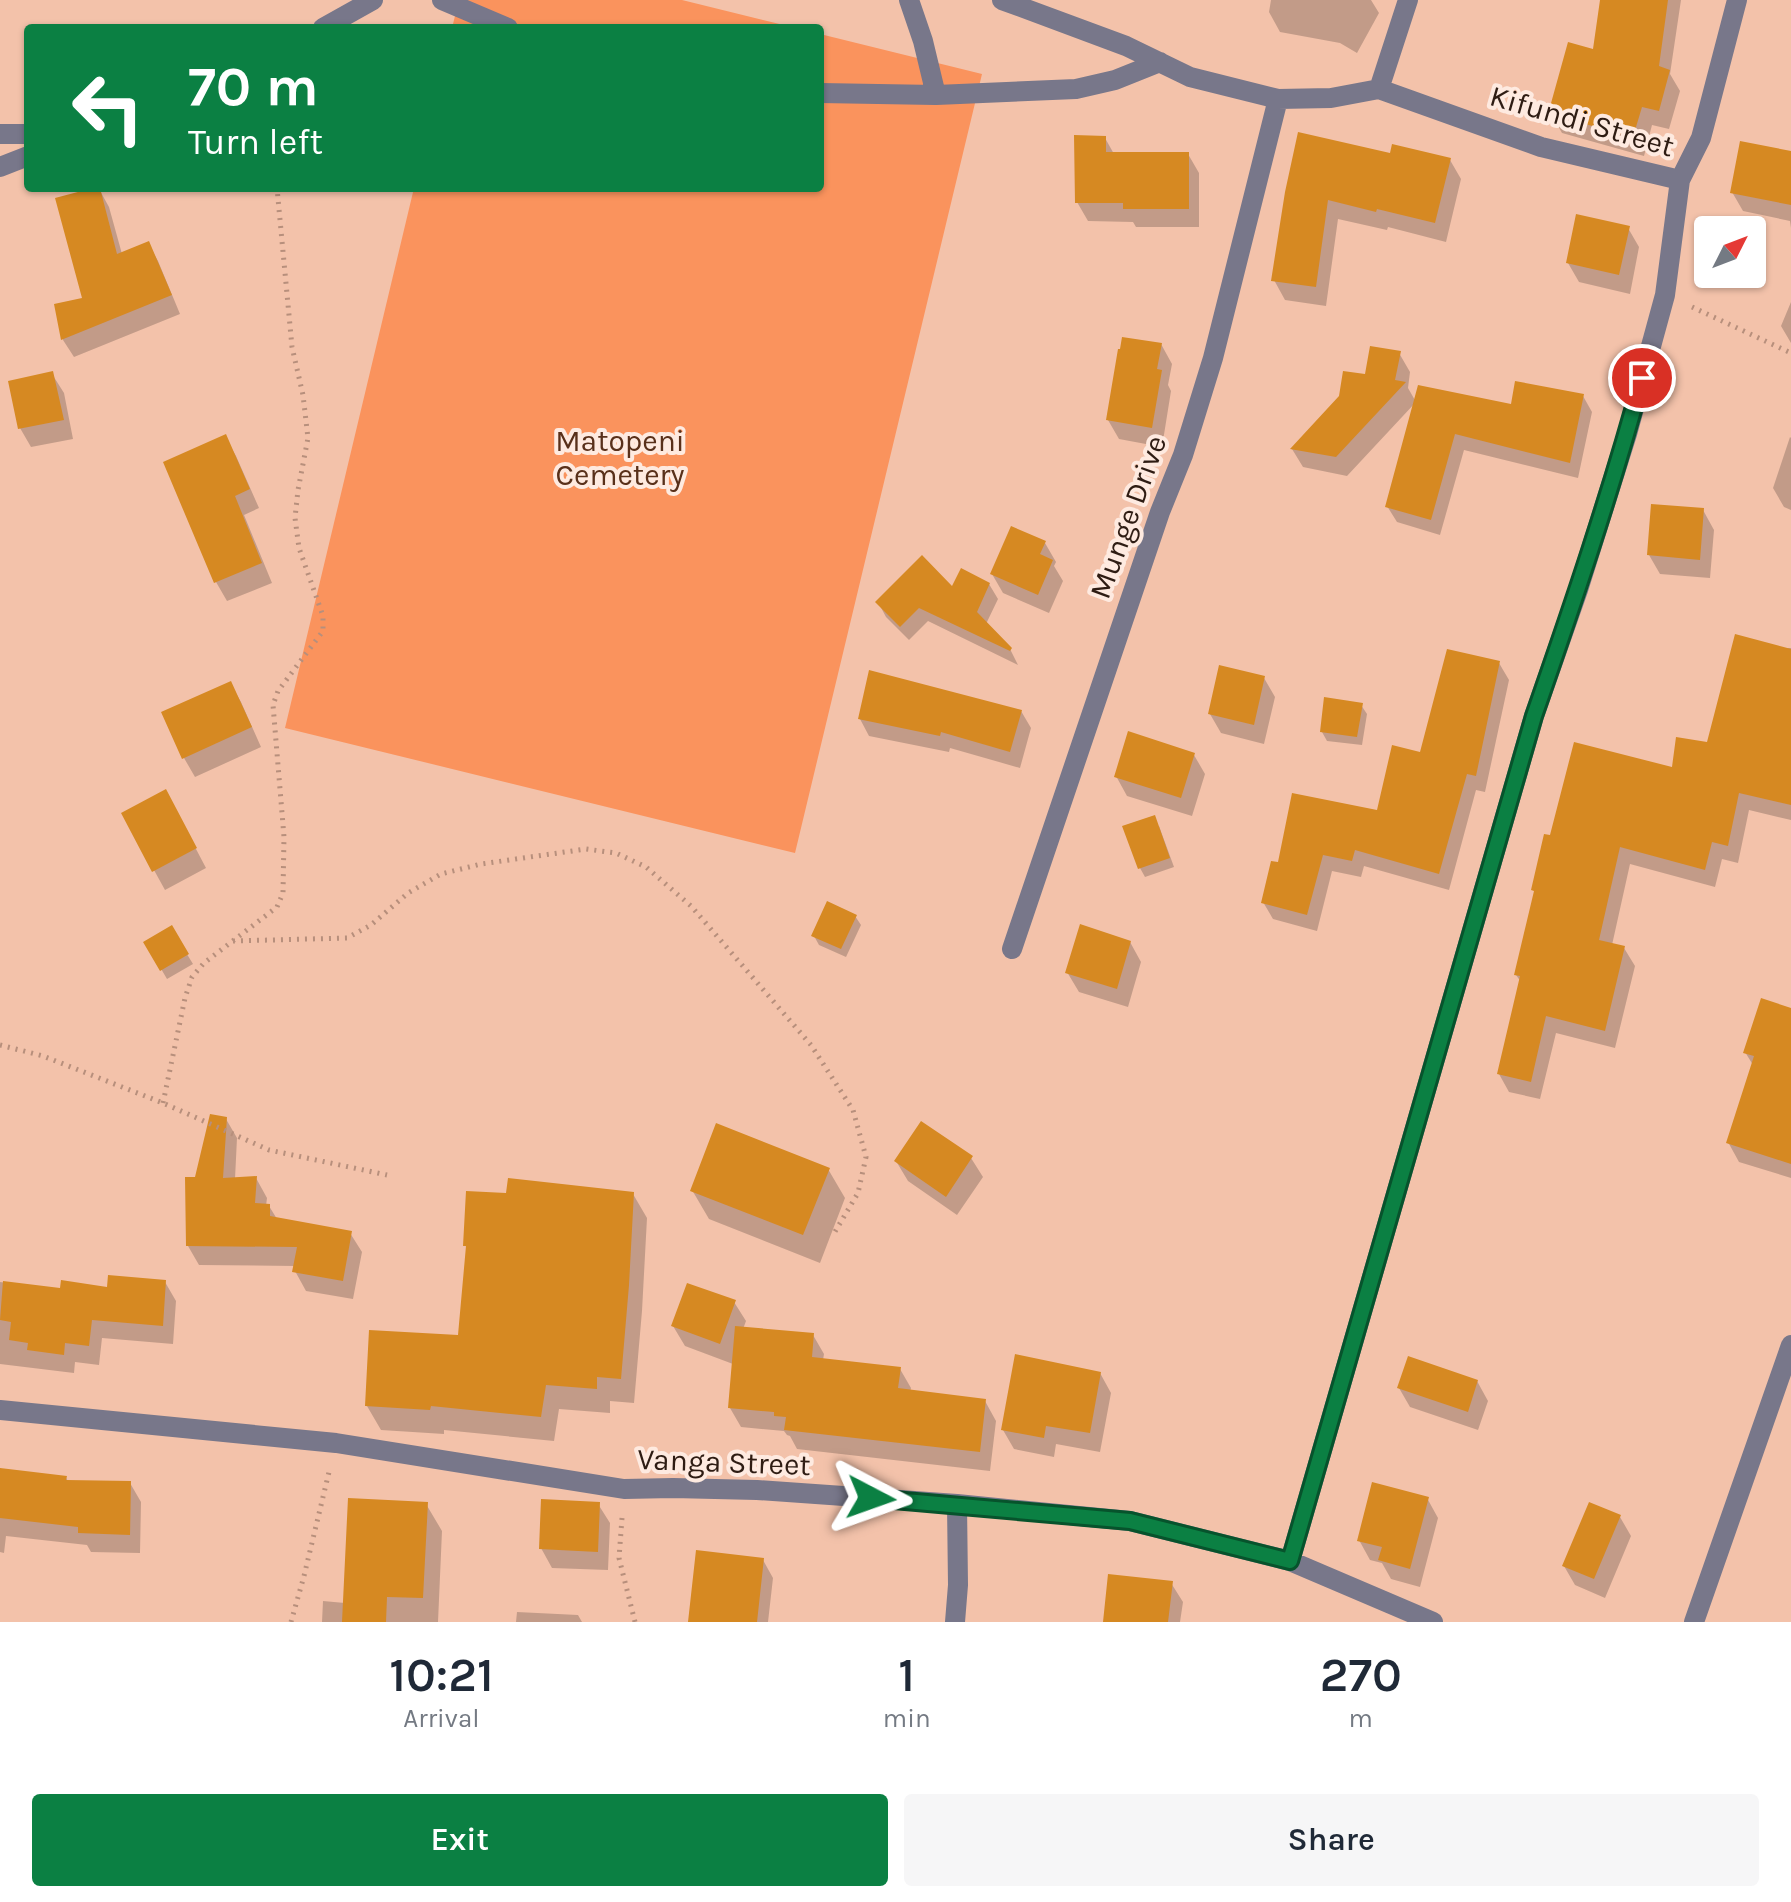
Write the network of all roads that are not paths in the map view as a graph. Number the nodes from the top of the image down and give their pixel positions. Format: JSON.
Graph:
{"nodes":[{"id":1,"x":373,"y":0,"type":"edge"},
{"id":2,"x":442,"y":0,"type":"edge"},
{"id":3,"x":909,"y":0,"type":"edge"},
{"id":4,"x":1002,"y":0,"type":"edge"},
{"id":5,"x":1408,"y":0,"type":"edge"},
{"id":6,"x":1737,"y":0,"type":"edge"},
{"id":7,"x":330,"y":24,"type":"edge"},
{"id":8,"x":499,"y":24,"type":"edge"},
{"id":9,"x":1160,"y":62,"type":"junction"},
{"id":10,"x":1379,"y":89,"type":"junction"},
{"id":11,"x":824,"y":93,"type":"edge"},
{"id":12,"x":936,"y":95,"type":"junction"},
{"id":13,"x":1278,"y":99,"type":"junction"},
{"id":14,"x":0,"y":134,"type":"edge"},
{"id":15,"x":24,"y":134,"type":"edge"},
{"id":16,"x":24,"y":158,"type":"edge"},
{"id":17,"x":0,"y":167,"type":"edge"},
{"id":18,"x":1680,"y":180,"type":"junction"},
{"id":19,"x":1012,"y":949,"type":"dead end"},
{"id":20,"x":1791,"y":1345,"type":"edge"},
{"id":21,"x":0,"y":1410,"type":"edge"},
{"id":22,"x":957,"y":1504,"type":"junction"},
{"id":23,"x":1290,"y":1561,"type":"junction"},
{"id":24,"x":955,"y":1622,"type":"edge"},
{"id":25,"x":1433,"y":1622,"type":"edge"},
{"id":26,"x":1694,"y":1622,"type":"edge"}],
"edges":[{"from":1,"to":7,"type":"street"},
{"from":2,"to":8,"type":"street"},
{"from":3,"to":12,"type":"street"},
{"from":4,"to":9,"type":"street"},
{"from":5,"to":10,"type":"street"},
{"from":6,"to":18,"type":"street","name":"Kifundi Street"},
{"from":9,"to":12,"type":"street"},
{"from":9,"to":13,"type":"street"},
{"from":10,"to":13,"type":"street"},
{"from":10,"to":18,"type":"street","name":"Kifundi Street"},
{"from":11,"to":12,"type":"street"},
{"from":13,"to":19,"type":"street","name":"Munge Drive"},
{"from":14,"to":15,"type":"street"},
{"from":16,"to":17,"type":"street"},
{"from":18,"to":23,"type":"street"},
{"from":20,"to":26,"type":"street"},
{"from":21,"to":22,"type":"street","name":"Vanga Street"},
{"from":22,"to":23,"type":"street","name":"Vanga Street"},
{"from":22,"to":24,"type":"street"},
{"from":23,"to":25,"type":"street","name":"Vanga Street"}]}
